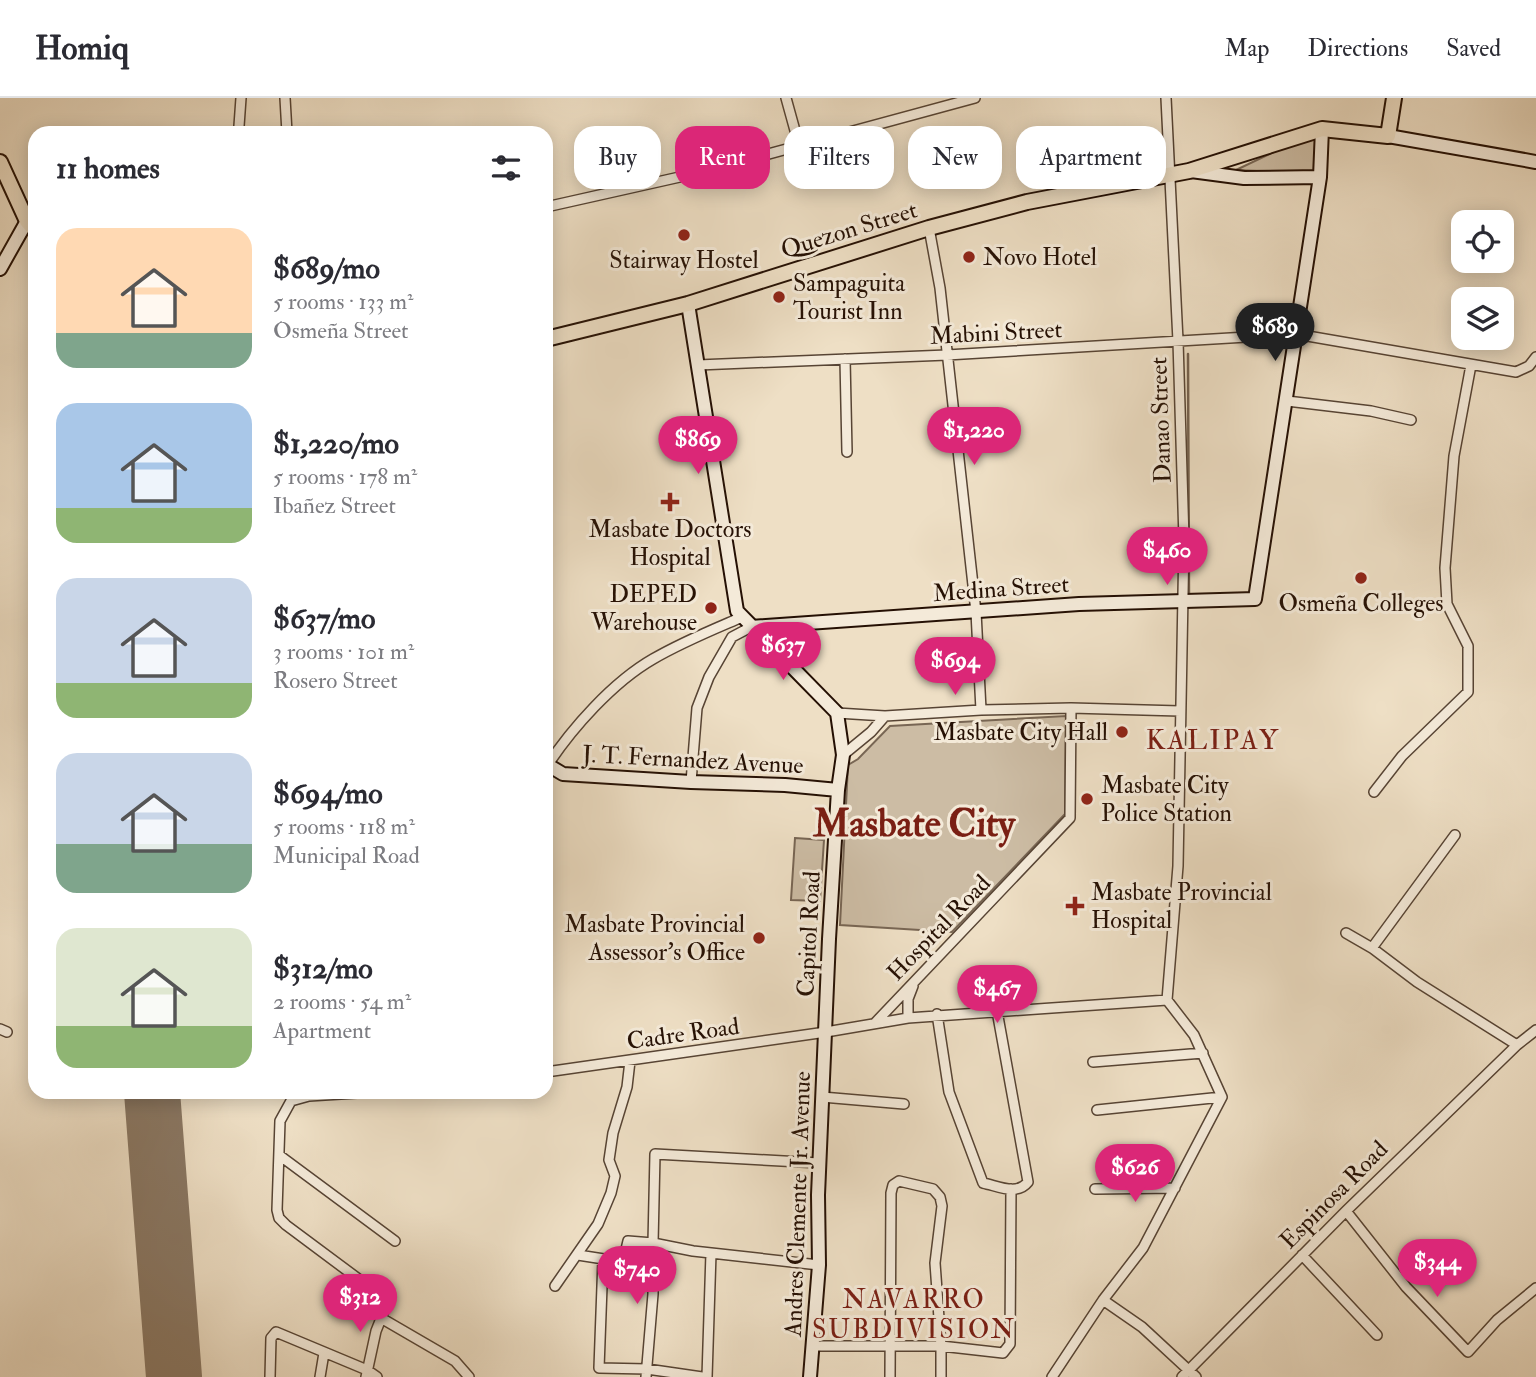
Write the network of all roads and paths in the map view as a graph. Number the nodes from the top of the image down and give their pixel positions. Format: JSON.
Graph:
{"nodes":[{"id":1,"x":241,"y":98,"type":"edge"},
{"id":2,"x":285,"y":98,"type":"edge"},
{"id":3,"x":786,"y":98,"type":"edge"},
{"id":4,"x":975,"y":98,"type":"edge"},
{"id":5,"x":1166,"y":98,"type":"edge"},
{"id":6,"x":1394,"y":98,"type":"edge"},
{"id":7,"x":239,"y":126,"type":"dead end"},
{"id":8,"x":287,"y":126,"type":"edge"},
{"id":9,"x":794,"y":126,"type":"edge"},
{"id":10,"x":870,"y":126,"type":"edge"},
{"id":11,"x":1322,"y":129,"type":"junction"},
{"id":12,"x":1388,"y":136,"type":"junction"},
{"id":13,"x":784,"y":149,"type":"edge"},
{"id":14,"x":0,"y":162,"type":"edge"},
{"id":15,"x":1536,"y":162,"type":"edge"},
{"id":16,"x":1189,"y":171,"type":"junction"},
{"id":17,"x":1171,"y":174,"type":"junction"},
{"id":18,"x":1320,"y":177,"type":"junction"},
{"id":19,"x":553,"y":205,"type":"edge"},
{"id":20,"x":28,"y":219,"type":"edge"},
{"id":21,"x":929,"y":228,"type":"junction"},
{"id":22,"x":28,"y":229,"type":"edge"},
{"id":23,"x":0,"y":269,"type":"edge"},
{"id":24,"x":688,"y":304,"type":"junction"},
{"id":25,"x":1296,"y":334,"type":"junction"},
{"id":26,"x":553,"y":337,"type":"edge"},
{"id":27,"x":1178,"y":341,"type":"junction"},
{"id":28,"x":947,"y":355,"type":"junction"},
{"id":29,"x":1536,"y":357,"type":"edge"},
{"id":30,"x":845,"y":359,"type":"junction"},
{"id":31,"x":698,"y":365,"type":"junction"},
{"id":32,"x":1471,"y":365,"type":"junction"},
{"id":33,"x":1287,"y":401,"type":"junction"},
{"id":34,"x":1412,"y":420,"type":"dead end"},
{"id":35,"x":847,"y":452,"type":"dead end"},
{"id":36,"x":1182,"y":602,"type":"junction"},
{"id":37,"x":976,"y":611,"type":"junction"},
{"id":38,"x":747,"y":622,"type":"junction"},
{"id":39,"x":726,"y":624,"type":"junction"},
{"id":40,"x":732,"y":637,"type":"junction"},
{"id":41,"x":1071,"y":708,"type":"junction"},
{"id":42,"x":981,"y":710,"type":"junction"},
{"id":43,"x":1180,"y":711,"type":"junction"},
{"id":44,"x":837,"y":713,"type":"junction"},
{"id":45,"x":885,"y":716,"type":"junction"},
{"id":46,"x":844,"y":755,"type":"junction"},
{"id":47,"x":553,"y":757,"type":"edge"},
{"id":48,"x":553,"y":768,"type":"edge"},
{"id":49,"x":691,"y":782,"type":"junction"},
{"id":50,"x":838,"y":790,"type":"junction"},
{"id":51,"x":1374,"y":792,"type":"dead end"},
{"id":52,"x":1455,"y":835,"type":"dead end"},
{"id":53,"x":1346,"y":933,"type":"dead end"},
{"id":54,"x":1372,"y":948,"type":"junction"},
{"id":55,"x":915,"y":981,"type":"junction"},
{"id":56,"x":1167,"y":1000,"type":"junction"},
{"id":57,"x":997,"y":1010,"type":"junction"},
{"id":58,"x":937,"y":1014,"type":"junction"},
{"id":59,"x":908,"y":1018,"type":"junction"},
{"id":60,"x":875,"y":1023,"type":"junction"},
{"id":61,"x":1536,"y":1030,"type":"edge"},
{"id":62,"x":826,"y":1032,"type":"junction"},
{"id":63,"x":1517,"y":1045,"type":"junction"},
{"id":64,"x":1203,"y":1053,"type":"junction"},
{"id":65,"x":630,"y":1061,"type":"junction"},
{"id":66,"x":1093,"y":1062,"type":"dead end"},
{"id":67,"x":553,"y":1071,"type":"edge"},
{"id":68,"x":822,"y":1097,"type":"junction"},
{"id":69,"x":1222,"y":1097,"type":"junction"},
{"id":70,"x":298,"y":1099,"type":"edge"},
{"id":71,"x":904,"y":1104,"type":"dead end"},
{"id":72,"x":1097,"y":1110,"type":"dead end"},
{"id":73,"x":279,"y":1155,"type":"junction"},
{"id":74,"x":819,"y":1163,"type":"junction"},
{"id":75,"x":1175,"y":1188,"type":"junction"},
{"id":76,"x":1011,"y":1189,"type":"junction"},
{"id":77,"x":1095,"y":1189,"type":"dead end"},
{"id":78,"x":1346,"y":1211,"type":"junction"},
{"id":79,"x":395,"y":1241,"type":"dead end"},
{"id":80,"x":653,"y":1243,"type":"junction"},
{"id":81,"x":711,"y":1253,"type":"junction"},
{"id":82,"x":578,"y":1255,"type":"junction"},
{"id":83,"x":1302,"y":1255,"type":"junction"},
{"id":84,"x":603,"y":1259,"type":"junction"},
{"id":85,"x":819,"y":1265,"type":"junction"},
{"id":86,"x":555,"y":1286,"type":"dead end"},
{"id":87,"x":1536,"y":1287,"type":"edge"},
{"id":88,"x":1103,"y":1300,"type":"junction"},
{"id":89,"x":381,"y":1318,"type":"junction"},
{"id":90,"x":1377,"y":1335,"type":"dead end"},
{"id":91,"x":890,"y":1345,"type":"junction"},
{"id":92,"x":814,"y":1346,"type":"junction"},
{"id":93,"x":940,"y":1346,"type":"junction"},
{"id":94,"x":324,"y":1353,"type":"junction"},
{"id":95,"x":646,"y":1373,"type":"edge"},
{"id":96,"x":367,"y":1374,"type":"edge"},
{"id":97,"x":678,"y":1375,"type":"edge"},
{"id":98,"x":1189,"y":1375,"type":"edge"},
{"id":99,"x":270,"y":1377,"type":"edge"},
{"id":100,"x":320,"y":1377,"type":"edge"},
{"id":101,"x":377,"y":1377,"type":"edge"},
{"id":102,"x":469,"y":1377,"type":"edge"},
{"id":103,"x":704,"y":1377,"type":"edge"},
{"id":104,"x":810,"y":1377,"type":"edge"},
{"id":105,"x":890,"y":1377,"type":"edge"},
{"id":106,"x":940,"y":1377,"type":"edge"},
{"id":107,"x":1052,"y":1377,"type":"edge"}],
"edges":[{"from":1,"to":7,"type":"street"},
{"from":2,"to":8,"type":"street"},
{"from":3,"to":9,"type":"street"},
{"from":4,"to":10,"type":"street"},
{"from":5,"to":17,"type":"street","name":"Danao Street"},
{"from":6,"to":12,"type":"main road"},
{"from":11,"to":12,"type":"main road","name":"Quezon Street"},
{"from":11,"to":16,"type":"main road","name":"Quezon Street"},
{"from":11,"to":18,"type":"street"},
{"from":12,"to":15,"type":"street","name":"Quezon Street"},
{"from":13,"to":19,"type":"street"},
{"from":14,"to":20,"type":"main road"},
{"from":16,"to":17,"type":"main road","name":"Quezon Street"},
{"from":16,"to":18,"type":"street"},
{"from":17,"to":21,"type":"main road","name":"Quezon Street"},
{"from":17,"to":27,"type":"street","name":"Danao Street"},
{"from":18,"to":25,"type":"street"},
{"from":21,"to":24,"type":"main road","name":"Quezon Street"},
{"from":21,"to":28,"type":"street"},
{"from":22,"to":23,"type":"street"},
{"from":24,"to":26,"type":"main road","name":"Quezon Street"},
{"from":24,"to":31,"type":"street"},
{"from":25,"to":27,"type":"street","name":"Mabini Street"},
{"from":25,"to":32,"type":"street","name":"Mabini Street"},
{"from":25,"to":33,"type":"street"},
{"from":27,"to":28,"type":"street","name":"Mabini Street"},
{"from":27,"to":36,"type":"street","name":"Danao Street"},
{"from":28,"to":30,"type":"street","name":"Mabini Street"},
{"from":28,"to":37,"type":"street"},
{"from":29,"to":32,"type":"street","name":"Mabini Street"},
{"from":30,"to":31,"type":"street","name":"Mabini Street"},
{"from":30,"to":35,"type":"street"},
{"from":31,"to":38,"type":"street"},
{"from":32,"to":51,"type":"street"},
{"from":33,"to":34,"type":"street"},
{"from":33,"to":36,"type":"street","name":"Medina Street"},
{"from":36,"to":37,"type":"street","name":"Medina Street"},
{"from":36,"to":43,"type":"street","name":"Danao Street"},
{"from":37,"to":38,"type":"street","name":"Medina Street"},
{"from":37,"to":42,"type":"street"},
{"from":38,"to":39,"type":"street"},
{"from":38,"to":40,"type":"street"},
{"from":38,"to":44,"type":"street"},
{"from":39,"to":40,"type":"street"},
{"from":39,"to":47,"type":"street"},
{"from":40,"to":49,"type":"street"},
{"from":41,"to":42,"type":"street"},
{"from":41,"to":43,"type":"street"},
{"from":41,"to":55,"type":"street","name":"Hospital Road"},
{"from":42,"to":45,"type":"street"},
{"from":43,"to":56,"type":"street","name":"Danao Street"},
{"from":44,"to":45,"type":"street"},
{"from":44,"to":46,"type":"street","name":"Capitol Road"},
{"from":45,"to":46,"type":"street"},
{"from":46,"to":50,"type":"street","name":"Capitol Road"},
{"from":48,"to":49,"type":"street","name":"J. T. Fernandez Avenue"},
{"from":49,"to":50,"type":"street","name":"J. T. Fernandez Avenue"},
{"from":50,"to":62,"type":"street","name":"Capitol Road"},
{"from":52,"to":54,"type":"street"},
{"from":53,"to":54,"type":"street"},
{"from":54,"to":63,"type":"street"},
{"from":55,"to":59,"type":"street"},
{"from":55,"to":60,"type":"street","name":"Hospital Road"},
{"from":56,"to":57,"type":"street","name":"Cadre Road"},
{"from":56,"to":64,"type":"street"},
{"from":57,"to":58,"type":"street","name":"Cadre Road"},
{"from":57,"to":76,"type":"street"},
{"from":58,"to":59,"type":"street","name":"Cadre Road"},
{"from":58,"to":76,"type":"street"},
{"from":59,"to":60,"type":"street","name":"Cadre Road"},
{"from":60,"to":62,"type":"street","name":"Cadre Road"},
{"from":61,"to":63,"type":"street","name":"Espinosa Road"},
{"from":62,"to":65,"type":"street","name":"Cadre Road"},
{"from":62,"to":68,"type":"street","name":"Andres Clemente Jr. Avenue"},
{"from":63,"to":78,"type":"street","name":"Espinosa Road"},
{"from":64,"to":66,"type":"street"},
{"from":64,"to":69,"type":"street"},
{"from":65,"to":67,"type":"street","name":"Cadre Road"},
{"from":65,"to":82,"type":"street"},
{"from":68,"to":71,"type":"street"},
{"from":68,"to":74,"type":"street","name":"Andres Clemente Jr. Avenue"},
{"from":69,"to":72,"type":"street"},
{"from":69,"to":75,"type":"street"},
{"from":70,"to":73,"type":"street"},
{"from":73,"to":79,"type":"street"},
{"from":73,"to":89,"type":"street"},
{"from":74,"to":80,"type":"street"},
{"from":74,"to":85,"type":"street","name":"Andres Clemente Jr. Avenue"},
{"from":75,"to":77,"type":"street"},
{"from":75,"to":88,"type":"street"},
{"from":76,"to":93,"type":"street"},
{"from":78,"to":83,"type":"street","name":"Espinosa Road"},
{"from":78,"to":87,"type":"street"},
{"from":80,"to":81,"type":"street"},
{"from":80,"to":84,"type":"street"},
{"from":80,"to":95,"type":"street"},
{"from":81,"to":85,"type":"street"},
{"from":81,"to":103,"type":"street"},
{"from":82,"to":84,"type":"street"},
{"from":82,"to":86,"type":"street"},
{"from":83,"to":90,"type":"street"},
{"from":83,"to":98,"type":"street","name":"Espinosa Road"},
{"from":84,"to":95,"type":"street"},
{"from":85,"to":92,"type":"street","name":"Andres Clemente Jr. Avenue"},
{"from":88,"to":98,"type":"street"},
{"from":88,"to":107,"type":"street"},
{"from":89,"to":96,"type":"street"},
{"from":89,"to":102,"type":"street"},
{"from":91,"to":92,"type":"street"},
{"from":91,"to":93,"type":"street"},
{"from":91,"to":93,"type":"street"},
{"from":91,"to":105,"type":"street"},
{"from":92,"to":104,"type":"street","name":"Andres Clemente Jr. Avenue"},
{"from":93,"to":106,"type":"street"},
{"from":94,"to":96,"type":"street"},
{"from":94,"to":99,"type":"street"},
{"from":94,"to":100,"type":"street"},
{"from":95,"to":97,"type":"street"},
{"from":96,"to":101,"type":"street"},
{"from":97,"to":103,"type":"street"}]}
